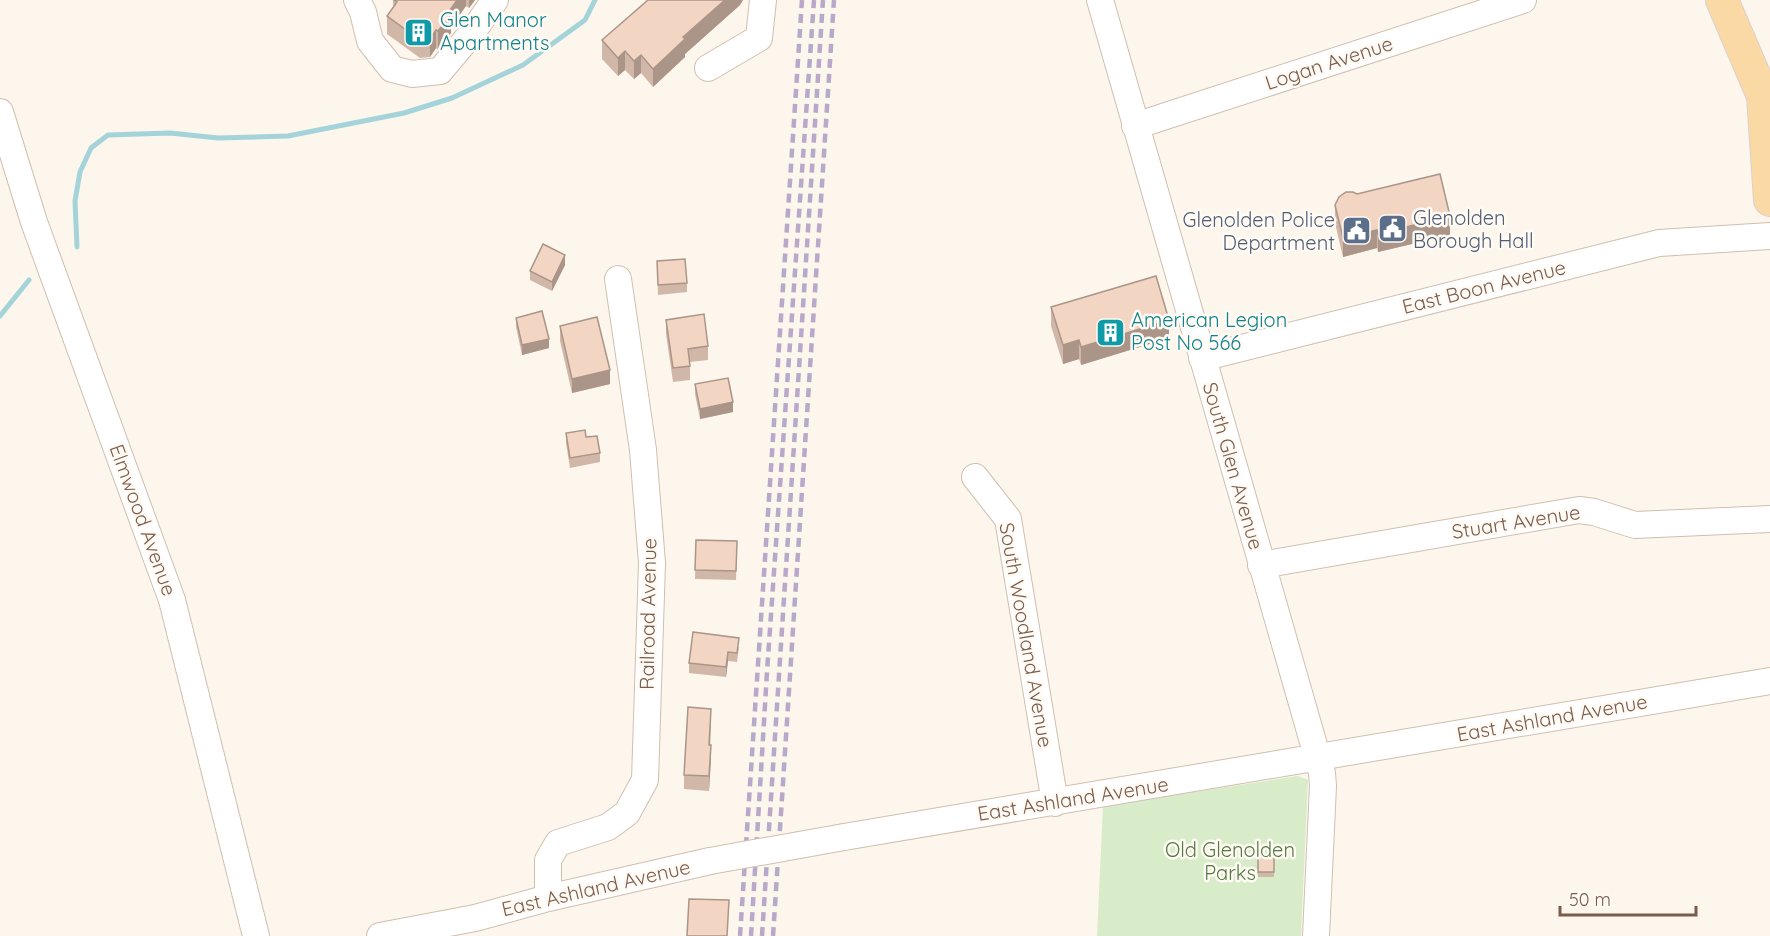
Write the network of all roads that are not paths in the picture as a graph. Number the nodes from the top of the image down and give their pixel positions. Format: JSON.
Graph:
{"nodes":[{"id":1,"x":357,"y":0,"type":"edge"},
{"id":2,"x":495,"y":0,"type":"edge"},
{"id":3,"x":763,"y":0,"type":"edge"},
{"id":4,"x":1100,"y":0,"type":"edge"},
{"id":5,"x":1523,"y":0,"type":"edge"},
{"id":6,"x":1722,"y":0,"type":"edge"},
{"id":7,"x":708,"y":68,"type":"dead end"},
{"id":8,"x":1766,"y":96,"type":"edge"},
{"id":9,"x":0,"y":112,"type":"edge"},
{"id":10,"x":1135,"y":126,"type":"junction"},
{"id":11,"x":1770,"y":200,"type":"edge"},
{"id":12,"x":1770,"y":236,"type":"edge"},
{"id":13,"x":618,"y":279,"type":"dead end"},
{"id":14,"x":1202,"y":358,"type":"junction"},
{"id":15,"x":975,"y":477,"type":"dead end"},
{"id":16,"x":1770,"y":519,"type":"edge"},
{"id":17,"x":1261,"y":565,"type":"junction"},
{"id":18,"x":1770,"y":681,"type":"edge"},
{"id":19,"x":1318,"y":758,"type":"junction"},
{"id":20,"x":1055,"y":803,"type":"junction"},
{"id":21,"x":548,"y":898,"type":"junction"},
{"id":22,"x":475,"y":927,"type":"edge"},
{"id":23,"x":256,"y":936,"type":"edge"},
{"id":24,"x":380,"y":936,"type":"edge"},
{"id":25,"x":1316,"y":936,"type":"edge"}],
"edges":[{"from":1,"to":2,"type":"street"},
{"from":3,"to":7,"type":"street"},
{"from":4,"to":10,"type":"street","name":"South Glen Avenue"},
{"from":5,"to":10,"type":"street","name":"Logan Avenue"},
{"from":6,"to":8,"type":"main road"},
{"from":8,"to":11,"type":"main road"},
{"from":9,"to":23,"type":"street","name":"Elmwood Avenue"},
{"from":10,"to":14,"type":"street","name":"South Glen Avenue"},
{"from":12,"to":14,"type":"street","name":"East Boon Avenue"},
{"from":13,"to":21,"type":"street","name":"Railroad Avenue"},
{"from":14,"to":17,"type":"street","name":"South Glen Avenue"},
{"from":15,"to":20,"type":"street","name":"South Woodland Avenue"},
{"from":16,"to":17,"type":"street","name":"Stuart Avenue"},
{"from":17,"to":19,"type":"street","name":"South Glen Avenue"},
{"from":18,"to":19,"type":"street","name":"East Ashland Avenue"},
{"from":19,"to":20,"type":"street","name":"East Ashland Avenue"},
{"from":19,"to":25,"type":"street","name":"South Glen Avenue"},
{"from":20,"to":21,"type":"street","name":"East Ashland Avenue","bridge":true},
{"from":21,"to":22,"type":"street","name":"East Ashland Avenue"},
{"from":22,"to":24,"type":"street","name":"East Ashland Avenue"}]}
